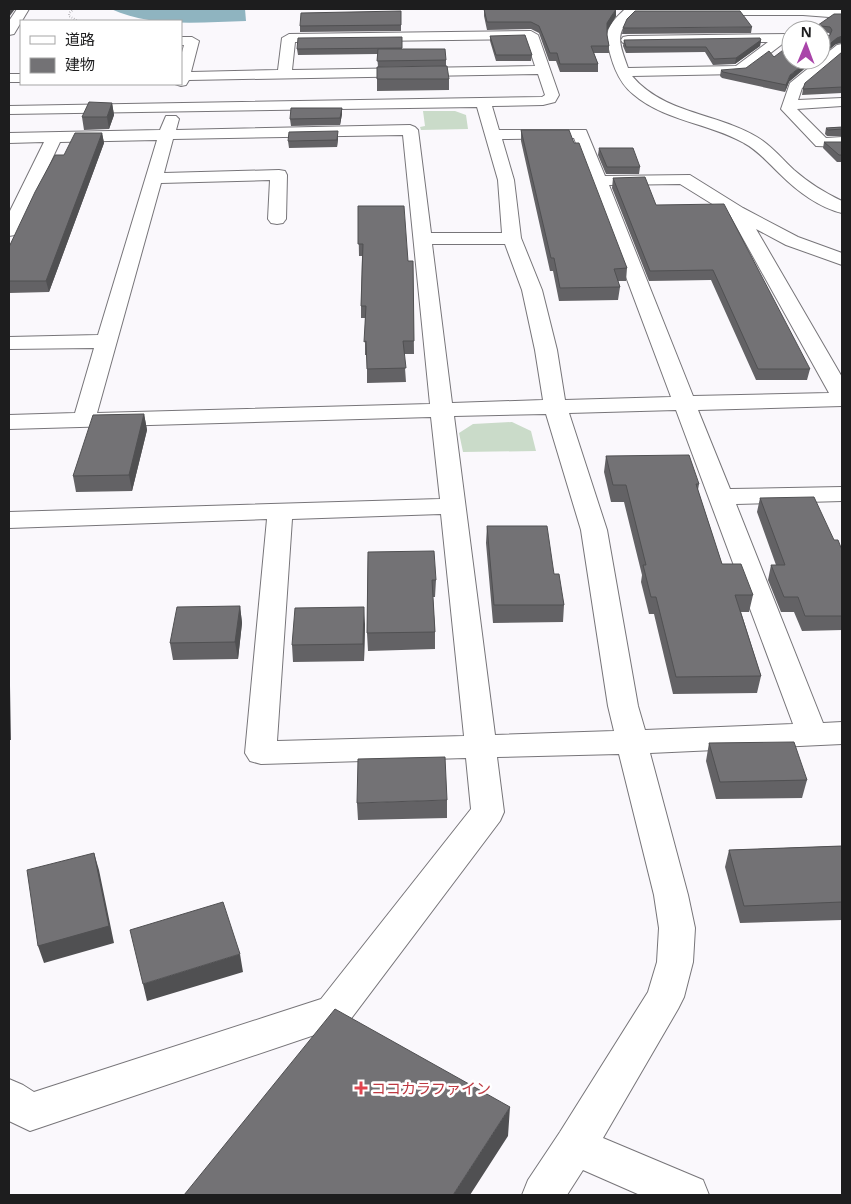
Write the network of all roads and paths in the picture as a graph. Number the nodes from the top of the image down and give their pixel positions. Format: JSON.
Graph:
{"nodes":[{"id":1,"x":23,"y":9,"type":"edge"},
{"id":2,"x":74,"y":9,"type":"edge"},
{"id":3,"x":632,"y":10,"type":"edge"},
{"id":4,"x":802,"y":10,"type":"edge"},
{"id":5,"x":842,"y":14,"type":"edge"},
{"id":6,"x":76,"y":20,"type":"edge"},
{"id":7,"x":781,"y":38,"type":"edge"},
{"id":8,"x":11,"y":39,"type":"edge"},
{"id":9,"x":613,"y":40,"type":"junction"},
{"id":10,"x":182,"y":41,"type":"edge"},
{"id":11,"x":781,"y":42,"type":"edge"},
{"id":12,"x":839,"y":54,"type":"edge"},
{"id":13,"x":543,"y":70,"type":"junction"},
{"id":14,"x":623,"y":72,"type":"junction"},
{"id":15,"x":284,"y":74,"type":"junction"},
{"id":16,"x":182,"y":79,"type":"edge"},
{"id":17,"x":180,"y":85,"type":"edge"},
{"id":18,"x":483,"y":102,"type":"junction"},
{"id":19,"x":842,"y":102,"type":"edge"},
{"id":20,"x":789,"y":104,"type":"junction"},
{"id":21,"x":173,"y":108,"type":"junction"},
{"id":22,"x":9,"y":110,"type":"edge"},
{"id":23,"x":492,"y":134,"type":"junction"},
{"id":24,"x":167,"y":135,"type":"junction"},
{"id":25,"x":54,"y":137,"type":"junction"},
{"id":26,"x":9,"y":138,"type":"edge"},
{"id":27,"x":842,"y":142,"type":"edge"},
{"id":28,"x":155,"y":178,"type":"junction"},
{"id":29,"x":598,"y":180,"type":"junction"},
{"id":30,"x":842,"y":189,"type":"edge"},
{"id":31,"x":811,"y":191,"type":"junction"},
{"id":32,"x":842,"y":208,"type":"edge"},
{"id":33,"x":737,"y":212,"type":"junction"},
{"id":34,"x":277,"y":219,"type":"dead end"},
{"id":35,"x":9,"y":231,"type":"edge"},
{"id":36,"x":512,"y":238,"type":"junction"},
{"id":37,"x":423,"y":239,"type":"junction"},
{"id":38,"x":842,"y":259,"type":"edge"},
{"id":39,"x":108,"y":341,"type":"junction"},
{"id":40,"x":9,"y":343,"type":"edge"},
{"id":41,"x":842,"y":398,"type":"edge"},
{"id":42,"x":684,"y":404,"type":"junction"},
{"id":43,"x":555,"y":406,"type":"junction"},
{"id":44,"x":443,"y":409,"type":"junction"},
{"id":45,"x":84,"y":420,"type":"junction"},
{"id":46,"x":9,"y":422,"type":"edge"},
{"id":47,"x":842,"y":494,"type":"edge"},
{"id":48,"x":722,"y":497,"type":"junction"},
{"id":49,"x":452,"y":506,"type":"junction"},
{"id":50,"x":280,"y":511,"type":"junction"},
{"id":51,"x":9,"y":520,"type":"edge"},
{"id":52,"x":842,"y":732,"type":"edge"},
{"id":53,"x":812,"y":733,"type":"junction"},
{"id":54,"x":633,"y":742,"type":"junction"},
{"id":55,"x":481,"y":746,"type":"junction"},
{"id":56,"x":9,"y":1098,"type":"edge"},
{"id":57,"x":576,"y":1146,"type":"junction"},
{"id":58,"x":543,"y":1195,"type":"edge"},
{"id":59,"x":688,"y":1195,"type":"edge"}],
"edges":[{"from":1,"to":8,"type":"street"},
{"from":2,"to":6,"type":"path"},
{"from":3,"to":4,"type":"street"},
{"from":3,"to":9,"type":"street"},
{"from":4,"to":5,"type":"street"},
{"from":7,"to":9,"type":"street"},
{"from":9,"to":14,"type":"street"},
{"from":10,"to":16,"type":"street"},
{"from":11,"to":14,"type":"street"},
{"from":12,"to":20,"type":"street"},
{"from":13,"to":15,"type":"street"},
{"from":13,"to":15,"type":"street"},
{"from":13,"to":18,"type":"street"},
{"from":14,"to":31,"type":"street"},
{"from":15,"to":16,"type":"street"},
{"from":17,"to":21,"type":"street"},
{"from":18,"to":21,"type":"street"},
{"from":18,"to":23,"type":"street"},
{"from":19,"to":20,"type":"street"},
{"from":20,"to":27,"type":"street"},
{"from":21,"to":22,"type":"street"},
{"from":21,"to":24,"type":"street"},
{"from":23,"to":29,"type":"street"},
{"from":23,"to":36,"type":"street"},
{"from":24,"to":25,"type":"street"},
{"from":24,"to":28,"type":"street"},
{"from":24,"to":37,"type":"street"},
{"from":25,"to":26,"type":"street"},
{"from":25,"to":35,"type":"street"},
{"from":28,"to":34,"type":"street"},
{"from":28,"to":39,"type":"street"},
{"from":29,"to":33,"type":"street"},
{"from":29,"to":42,"type":"street"},
{"from":30,"to":31,"type":"street"},
{"from":31,"to":32,"type":"street"},
{"from":33,"to":38,"type":"street"},
{"from":33,"to":41,"type":"street"},
{"from":36,"to":37,"type":"street"},
{"from":36,"to":43,"type":"street"},
{"from":37,"to":44,"type":"street"},
{"from":39,"to":40,"type":"street"},
{"from":39,"to":45,"type":"street"},
{"from":41,"to":42,"type":"street"},
{"from":42,"to":43,"type":"street"},
{"from":42,"to":48,"type":"street"},
{"from":43,"to":44,"type":"street"},
{"from":43,"to":54,"type":"street"},
{"from":44,"to":45,"type":"street"},
{"from":44,"to":49,"type":"street"},
{"from":45,"to":46,"type":"street"},
{"from":47,"to":48,"type":"street"},
{"from":48,"to":53,"type":"street"},
{"from":49,"to":50,"type":"street"},
{"from":49,"to":55,"type":"street"},
{"from":50,"to":51,"type":"street"},
{"from":50,"to":55,"type":"street"},
{"from":52,"to":53,"type":"street"},
{"from":53,"to":54,"type":"street"},
{"from":54,"to":55,"type":"street"},
{"from":54,"to":57,"type":"street"},
{"from":55,"to":56,"type":"street"},
{"from":57,"to":58,"type":"street"},
{"from":57,"to":59,"type":"street"}]}
